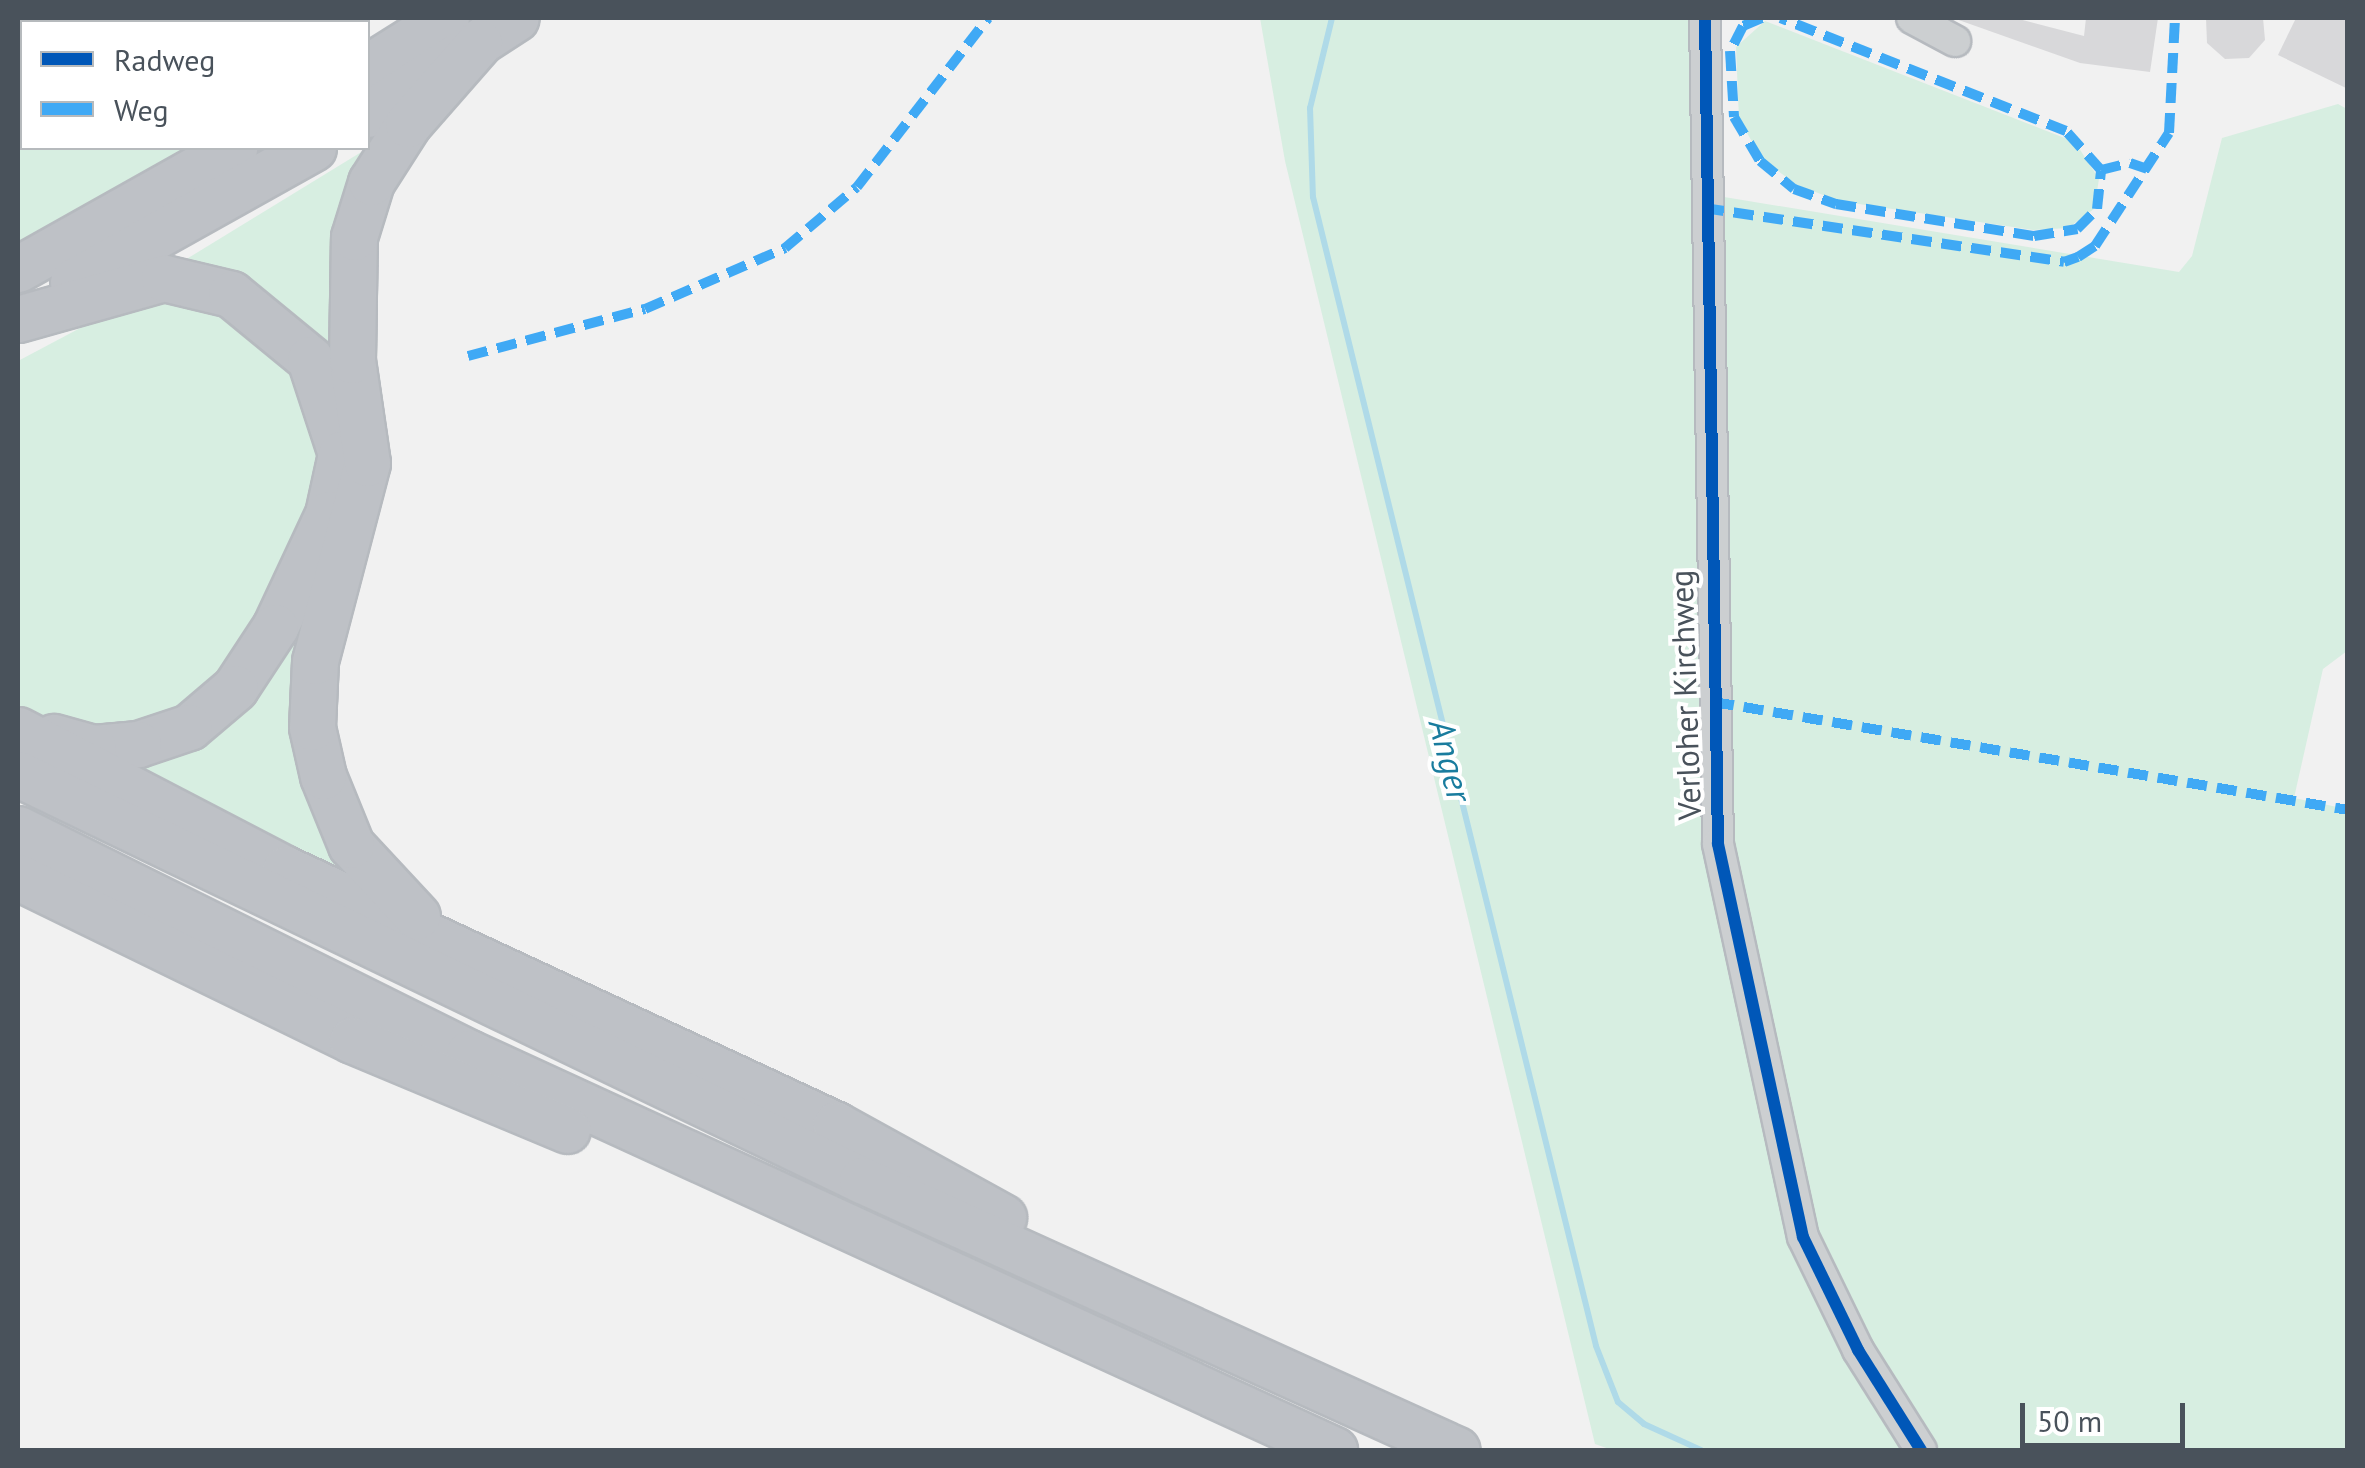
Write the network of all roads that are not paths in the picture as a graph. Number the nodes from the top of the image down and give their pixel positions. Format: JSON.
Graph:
{"nodes":[{"id":1,"x":516,"y":18,"type":"edge"},
{"id":2,"x":1704,"y":18,"type":"edge"},
{"id":3,"x":1912,"y":18,"type":"edge"},
{"id":4,"x":462,"y":30,"type":"edge"},
{"id":5,"x":1956,"y":41,"type":"dead end"},
{"id":6,"x":370,"y":67,"type":"edge"},
{"id":7,"x":370,"y":112,"type":"edge"},
{"id":8,"x":230,"y":150,"type":"edge"},
{"id":9,"x":310,"y":150,"type":"edge"},
{"id":10,"x":18,"y":270,"type":"edge"},
{"id":11,"x":18,"y":310,"type":"edge"},
{"id":12,"x":18,"y":318,"type":"edge"},
{"id":13,"x":18,"y":726,"type":"edge"},
{"id":14,"x":18,"y":774,"type":"edge"},
{"id":15,"x":18,"y":829,"type":"edge"},
{"id":16,"x":18,"y":877,"type":"edge"},
{"id":17,"x":18,"y":895,"type":"edge"},
{"id":18,"x":90,"y":916,"type":"junction"},
{"id":19,"x":490,"y":964,"type":"junction"},
{"id":20,"x":852,"y":1230,"type":"junction"},
{"id":21,"x":1190,"y":1328,"type":"junction"},
{"id":22,"x":1334,"y":1450,"type":"edge"},
{"id":23,"x":1457,"y":1450,"type":"edge"},
{"id":24,"x":1920,"y":1450,"type":"edge"}],
"edges":[{"from":1,"to":4,"type":"highway"},
{"from":2,"to":24,"type":"street","name":"Verloher Kirchweg"},
{"from":3,"to":5,"type":"street"},
{"from":4,"to":6,"type":"highway"},
{"from":4,"to":7,"type":"highway"},
{"from":4,"to":19,"type":"highway"},
{"from":8,"to":10,"type":"highway"},
{"from":9,"to":11,"type":"highway"},
{"from":12,"to":13,"type":"highway"},
{"from":13,"to":19,"type":"highway"},
{"from":14,"to":21,"type":"highway"},
{"from":15,"to":20,"type":"highway"},
{"from":16,"to":18,"type":"highway"},
{"from":17,"to":18,"type":"highway"},
{"from":18,"to":20,"type":"highway"},
{"from":19,"to":21,"type":"highway"},
{"from":20,"to":22,"type":"highway"},
{"from":21,"to":23,"type":"highway"}]}
